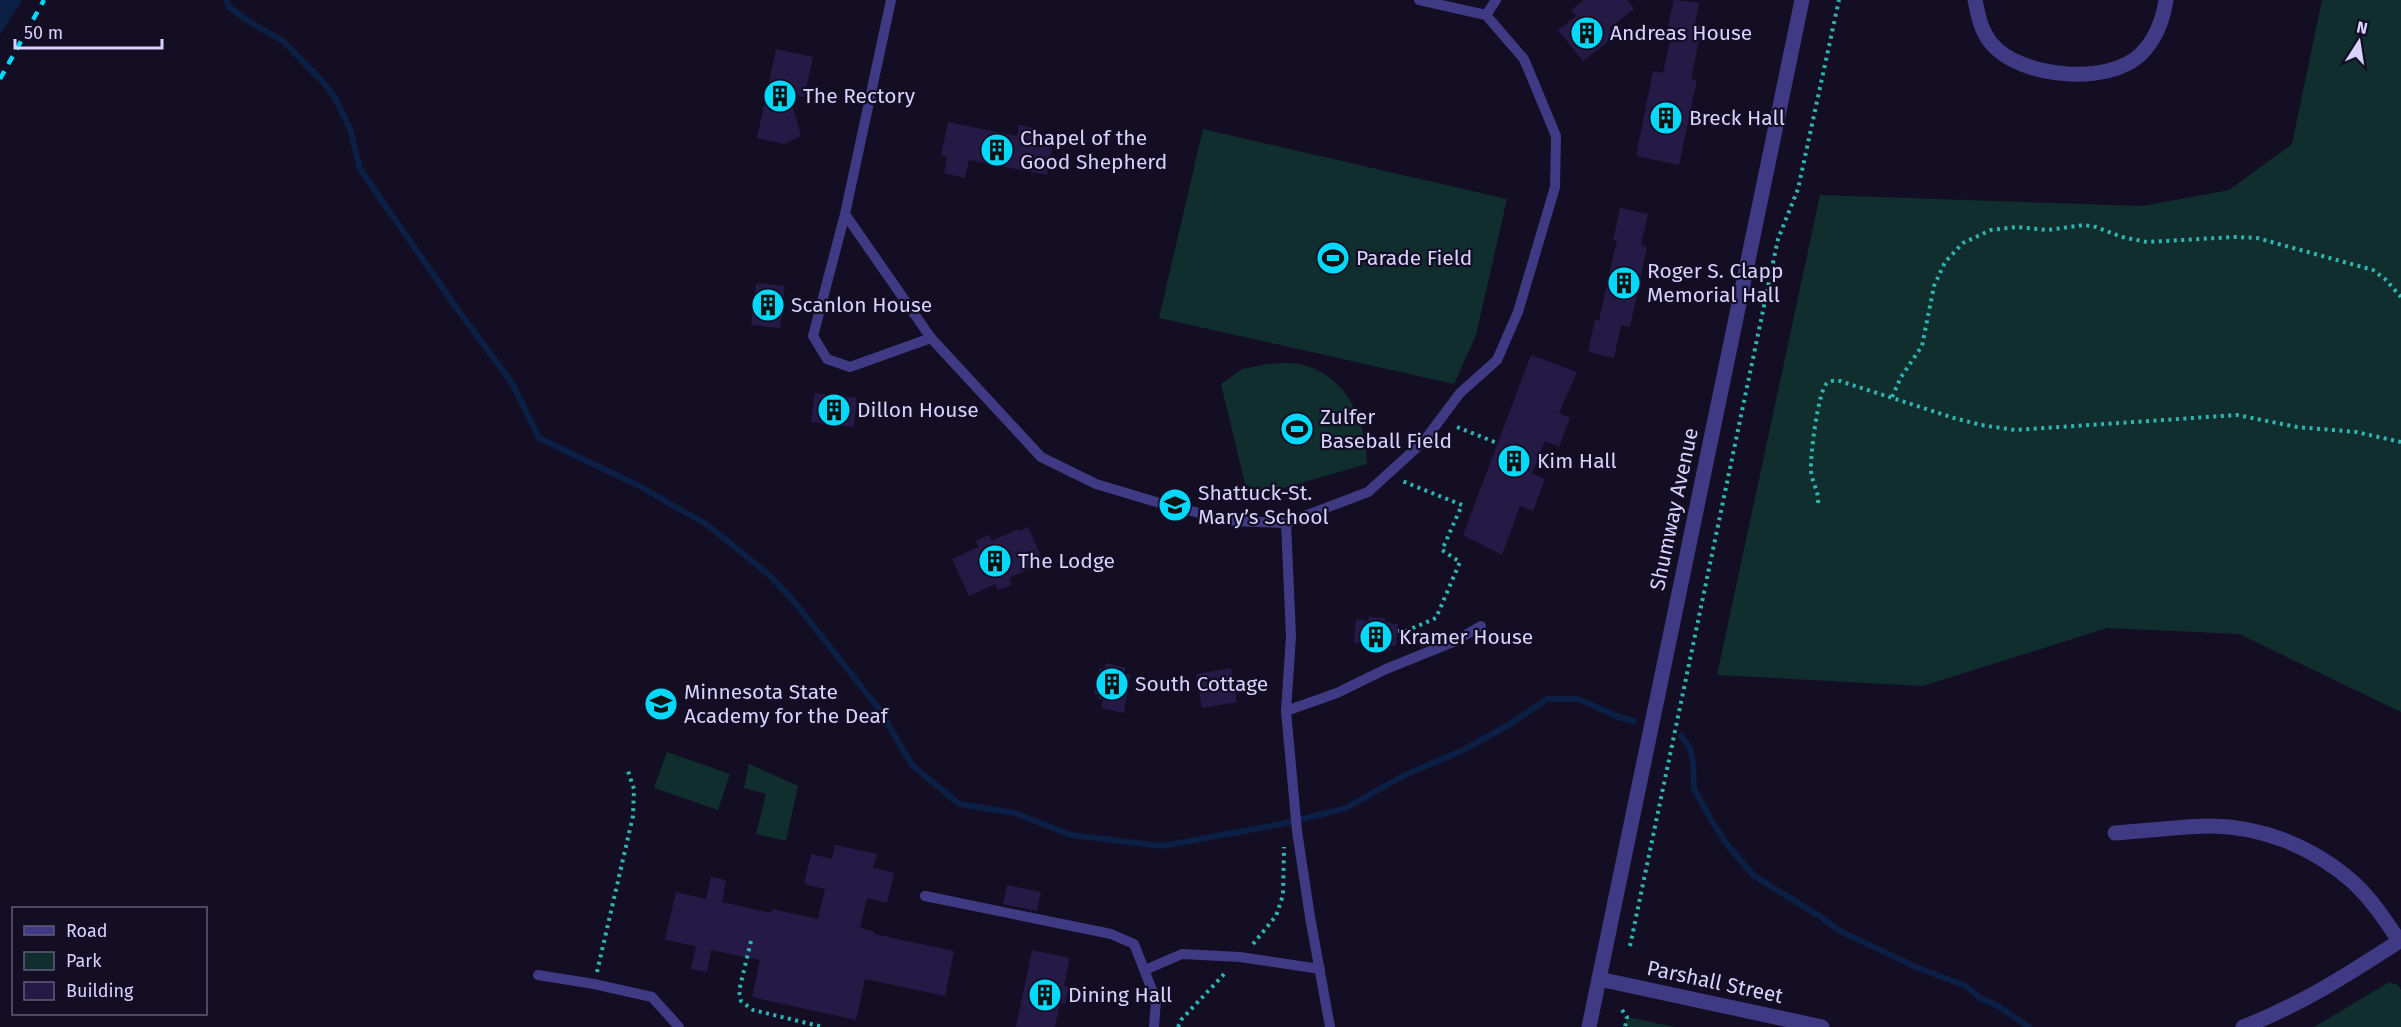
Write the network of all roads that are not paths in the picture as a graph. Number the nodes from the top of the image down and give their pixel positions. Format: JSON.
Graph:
{"nodes":[{"id":1,"x":891,"y":0,"type":"edge"},
{"id":2,"x":1419,"y":0,"type":"edge"},
{"id":3,"x":1496,"y":0,"type":"edge"},
{"id":4,"x":1802,"y":0,"type":"edge"},
{"id":5,"x":1976,"y":0,"type":"edge"},
{"id":6,"x":2166,"y":0,"type":"edge"},
{"id":7,"x":1486,"y":15,"type":"junction"},
{"id":8,"x":845,"y":214,"type":"junction"},
{"id":9,"x":931,"y":338,"type":"junction"},
{"id":10,"x":1286,"y":523,"type":"junction"},
{"id":11,"x":1480,"y":626,"type":"dead end"},
{"id":12,"x":1286,"y":711,"type":"junction"},
{"id":13,"x":2115,"y":833,"type":"dead end"},
{"id":14,"x":925,"y":896,"type":"dead end"},
{"id":15,"x":2400,"y":942,"type":"edge"},
{"id":16,"x":1320,"y":969,"type":"junction"},
{"id":17,"x":1144,"y":970,"type":"junction"},
{"id":18,"x":538,"y":975,"type":"dead end"},
{"id":19,"x":1599,"y":979,"type":"junction"},
{"id":20,"x":679,"y":1027,"type":"edge"},
{"id":21,"x":1154,"y":1027,"type":"edge"},
{"id":22,"x":1330,"y":1027,"type":"edge"},
{"id":23,"x":1589,"y":1027,"type":"edge"},
{"id":24,"x":1822,"y":1027,"type":"edge"},
{"id":25,"x":2243,"y":1027,"type":"edge"}],
"edges":[{"from":1,"to":8,"type":"lane"},
{"from":2,"to":7,"type":"lane"},
{"from":3,"to":7,"type":"lane"},
{"from":4,"to":19,"type":"street","name":"Shumway Avenue"},
{"from":5,"to":6,"type":"street"},
{"from":7,"to":10,"type":"lane"},
{"from":8,"to":9,"type":"lane"},
{"from":8,"to":9,"type":"lane"},
{"from":9,"to":10,"type":"lane"},
{"from":10,"to":12,"type":"lane"},
{"from":11,"to":12,"type":"lane"},
{"from":12,"to":16,"type":"lane"},
{"from":13,"to":15,"type":"street"},
{"from":14,"to":17,"type":"lane"},
{"from":15,"to":25,"type":"street"},
{"from":16,"to":17,"type":"lane"},
{"from":16,"to":22,"type":"lane"},
{"from":17,"to":21,"type":"lane"},
{"from":18,"to":20,"type":"lane"},
{"from":19,"to":23,"type":"street","name":"Shumway Avenue"},
{"from":19,"to":24,"type":"street","name":"Parshall Street"}]}
